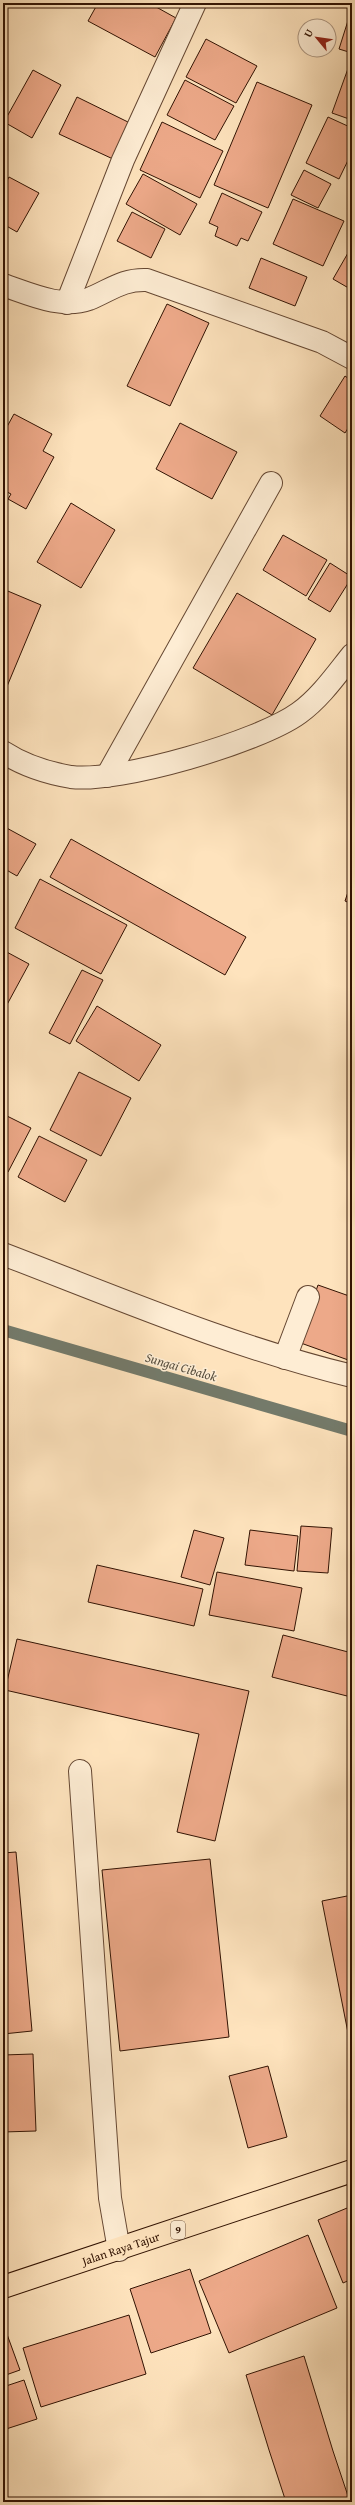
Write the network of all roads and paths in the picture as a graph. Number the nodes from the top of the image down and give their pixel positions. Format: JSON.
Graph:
{"nodes":[{"id":1,"x":196,"y":3,"type":"edge"},
{"id":2,"x":3,"y":285,"type":"edge"},
{"id":3,"x":67,"y":303,"type":"junction"},
{"id":4,"x":352,"y":358,"type":"edge"},
{"id":5,"x":271,"y":483,"type":"dead end"},
{"id":6,"x":352,"y":655,"type":"edge"},
{"id":7,"x":3,"y":752,"type":"edge"},
{"id":8,"x":107,"y":776,"type":"junction"},
{"id":9,"x":3,"y":1254,"type":"edge"},
{"id":10,"x":308,"y":1297,"type":"dead end"},
{"id":11,"x":285,"y":1358,"type":"junction"},
{"id":12,"x":352,"y":1376,"type":"edge"},
{"id":13,"x":80,"y":1771,"type":"dead end"},
{"id":14,"x":352,"y":2171,"type":"edge"},
{"id":15,"x":118,"y":2250,"type":"junction"},
{"id":16,"x":3,"y":2287,"type":"edge"}],
"edges":[{"from":1,"to":3,"type":"street"},
{"from":2,"to":3,"type":"street"},
{"from":3,"to":4,"type":"street"},
{"from":5,"to":8,"type":"street"},
{"from":6,"to":8,"type":"street"},
{"from":7,"to":8,"type":"street"},
{"from":9,"to":11,"type":"street"},
{"from":10,"to":11,"type":"street"},
{"from":11,"to":12,"type":"street"},
{"from":13,"to":15,"type":"street"},
{"from":14,"to":15,"type":"highway","name":"Jalan Raya Tajur","number":"9"},
{"from":15,"to":16,"type":"highway","name":"Jalan Raya Tajur","number":"9"}]}
